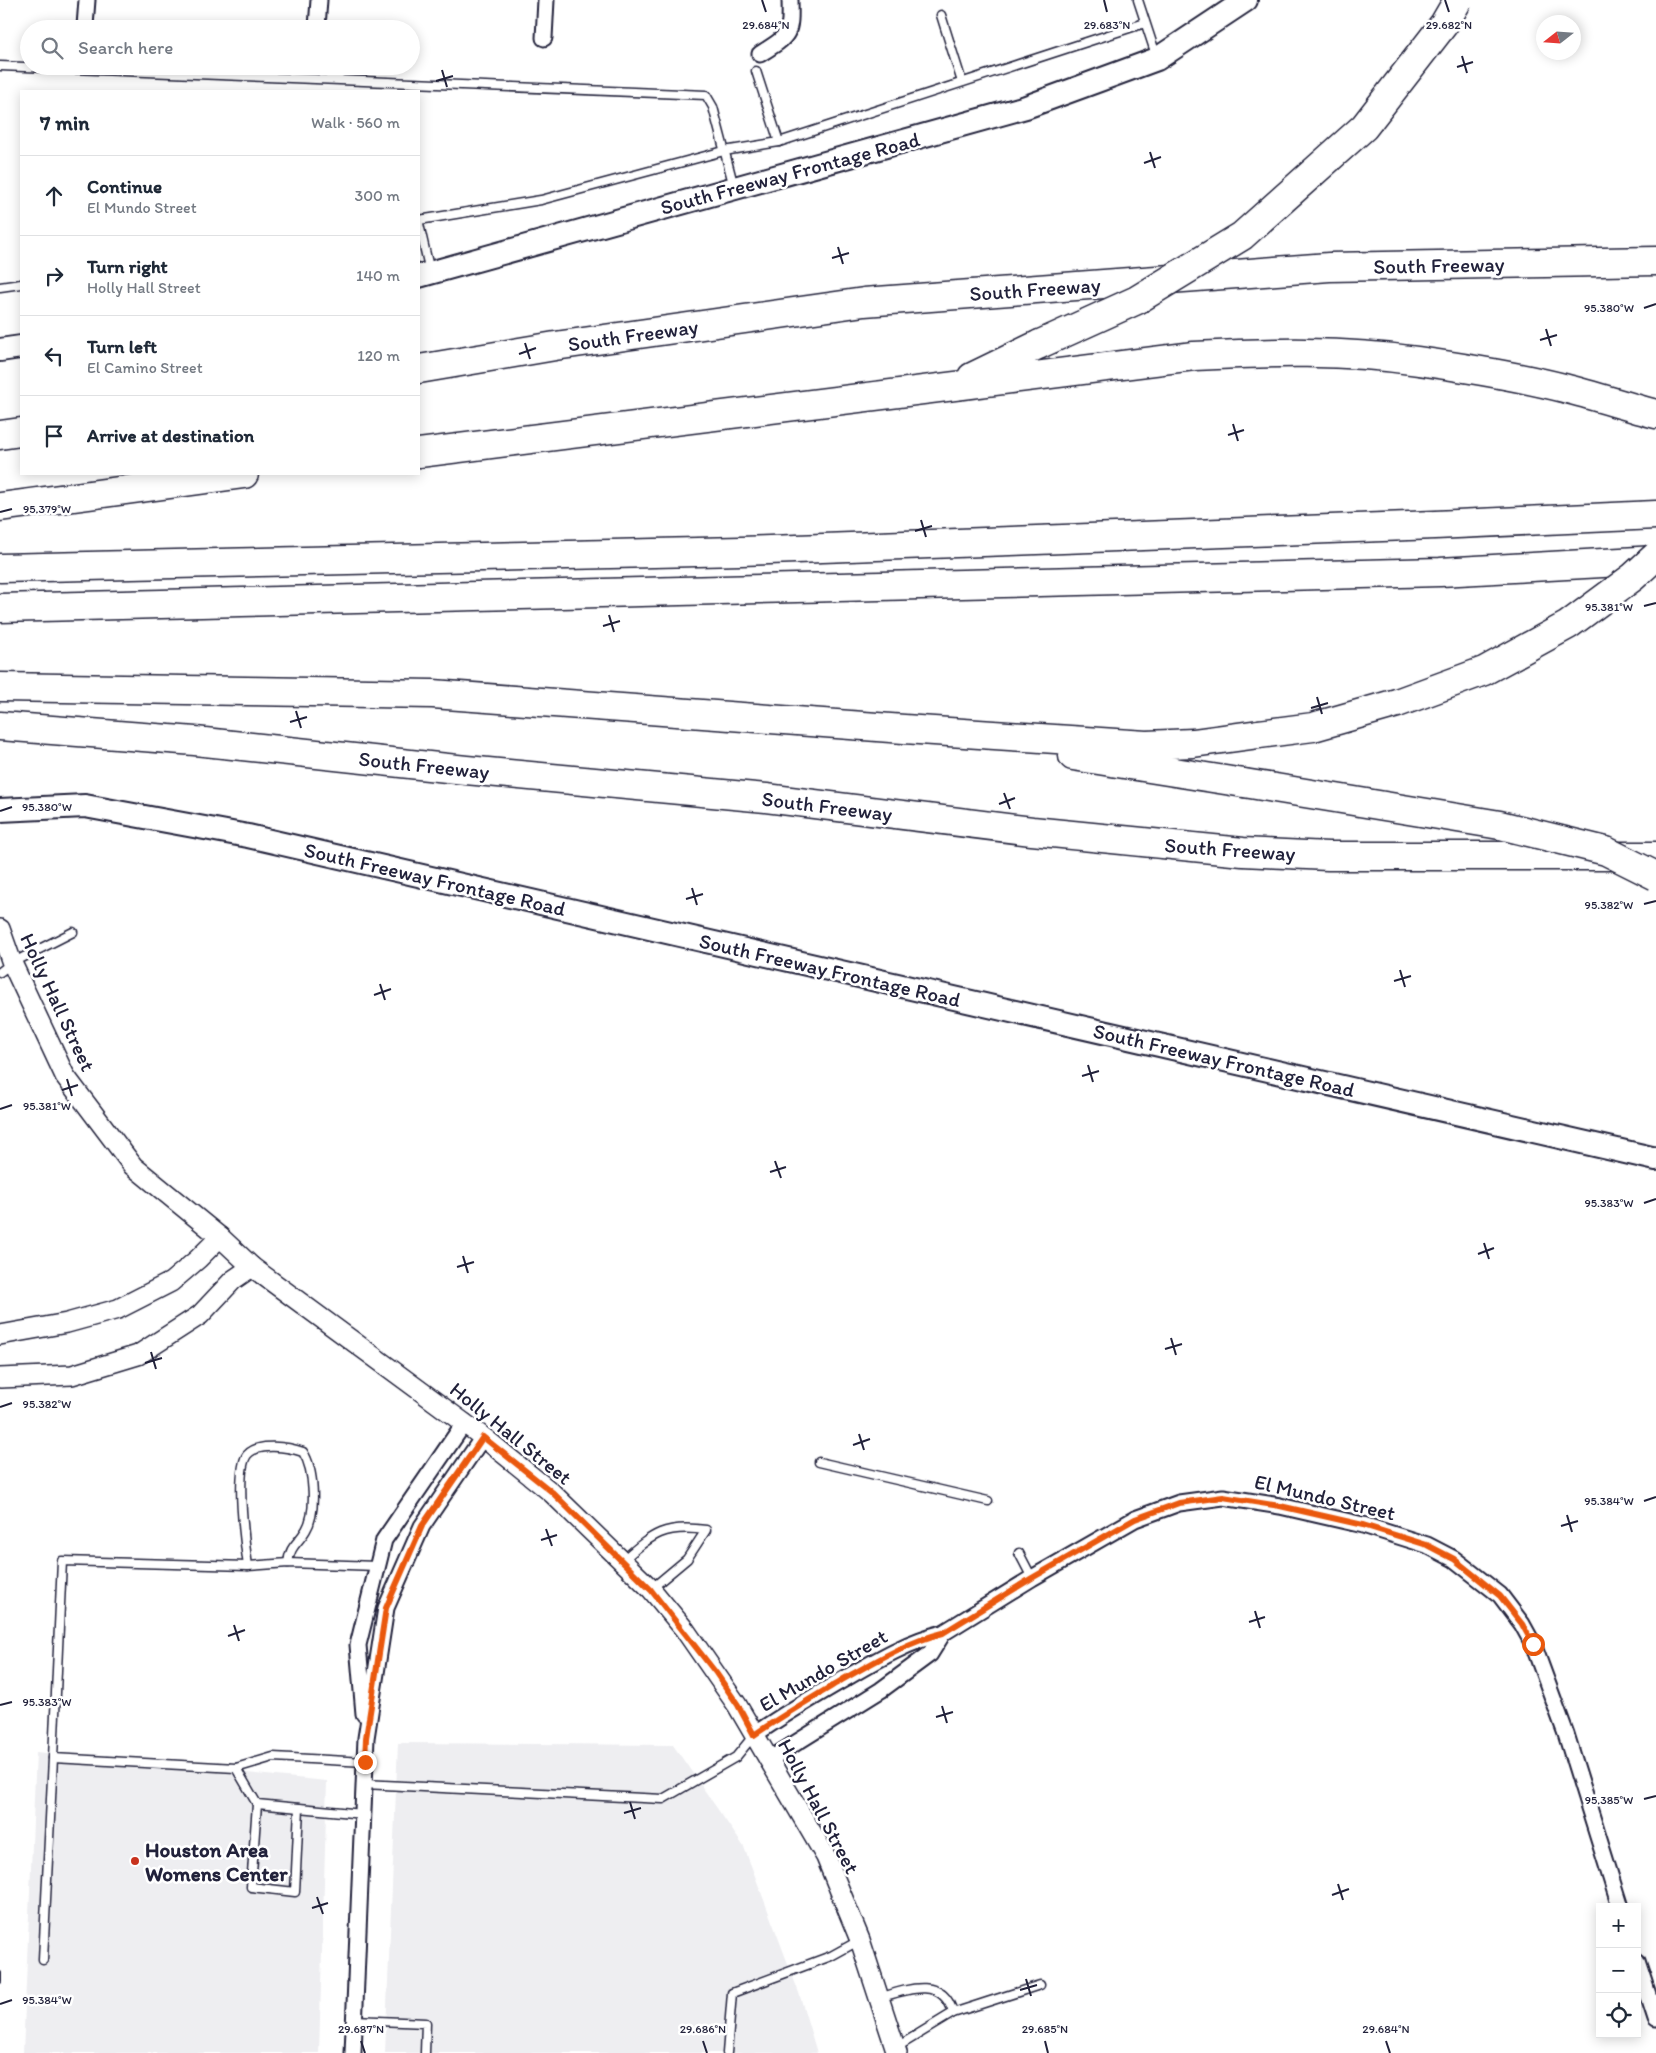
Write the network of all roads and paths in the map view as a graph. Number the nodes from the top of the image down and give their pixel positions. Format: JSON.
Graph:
{"nodes":[{"id":1,"x":87,"y":0,"type":"edge"},
{"id":2,"x":318,"y":0,"type":"edge"},
{"id":3,"x":546,"y":0,"type":"edge"},
{"id":4,"x":790,"y":0,"type":"edge"},
{"id":5,"x":1138,"y":0,"type":"edge"},
{"id":6,"x":1246,"y":0,"type":"edge"},
{"id":7,"x":1458,"y":0,"type":"edge"},
{"id":8,"x":941,"y":15,"type":"dead end"},
{"id":9,"x":86,"y":20,"type":"edge"},
{"id":10,"x":317,"y":20,"type":"edge"},
{"id":11,"x":1145,"y":23,"type":"junction"},
{"id":12,"x":544,"y":38,"type":"dead end"},
{"id":13,"x":760,"y":54,"type":"dead end"},
{"id":14,"x":1157,"y":59,"type":"junction"},
{"id":15,"x":0,"y":66,"type":"edge"},
{"id":16,"x":20,"y":67,"type":"edge"},
{"id":17,"x":756,"y":71,"type":"dead end"},
{"id":18,"x":224,"y":75,"type":"edge"},
{"id":19,"x":962,"y":82,"type":"junction"},
{"id":20,"x":779,"y":142,"type":"junction"},
{"id":21,"x":724,"y":151,"type":"junction"},
{"id":22,"x":734,"y":188,"type":"junction"},
{"id":23,"x":420,"y":220,"type":"edge"},
{"id":24,"x":420,"y":232,"type":"edge"},
{"id":25,"x":1656,"y":261,"type":"edge"},
{"id":26,"x":425,"y":275,"type":"edge"},
{"id":27,"x":20,"y":284,"type":"edge"},
{"id":28,"x":0,"y":287,"type":"edge"},
{"id":29,"x":20,"y":346,"type":"edge"},
{"id":30,"x":0,"y":350,"type":"edge"},
{"id":31,"x":420,"y":369,"type":"edge"},
{"id":32,"x":952,"y":386,"type":"junction"},
{"id":33,"x":1656,"y":414,"type":"edge"},
{"id":34,"x":20,"y":432,"type":"edge"},
{"id":35,"x":0,"y":435,"type":"edge"},
{"id":36,"x":420,"y":453,"type":"edge"},
{"id":37,"x":224,"y":475,"type":"edge"},
{"id":38,"x":233,"y":475,"type":"edge"},
{"id":39,"x":0,"y":489,"type":"edge"},
{"id":40,"x":0,"y":507,"type":"edge"},
{"id":41,"x":1656,"y":514,"type":"edge"},
{"id":42,"x":1656,"y":556,"type":"edge"},
{"id":43,"x":1656,"y":560,"type":"edge"},
{"id":44,"x":0,"y":568,"type":"edge"},
{"id":45,"x":0,"y":608,"type":"edge"},
{"id":46,"x":0,"y":680,"type":"edge"},
{"id":47,"x":35,"y":686,"type":"junction"},
{"id":48,"x":0,"y":687,"type":"edge"},
{"id":49,"x":0,"y":726,"type":"edge"},
{"id":50,"x":904,"y":729,"type":"junction"},
{"id":51,"x":0,"y":810,"type":"edge"},
{"id":52,"x":1656,"y":856,"type":"edge"},
{"id":53,"x":1656,"y":876,"type":"edge"},
{"id":54,"x":0,"y":929,"type":"edge"},
{"id":55,"x":73,"y":932,"type":"dead end"},
{"id":56,"x":6,"y":967,"type":"edge"},
{"id":57,"x":1656,"y":1159,"type":"edge"},
{"id":58,"x":220,"y":1237,"type":"junction"},
{"id":59,"x":252,"y":1267,"type":"junction"},
{"id":60,"x":0,"y":1335,"type":"edge"},
{"id":61,"x":0,"y":1378,"type":"edge"},
{"id":62,"x":464,"y":1422,"type":"junction"},
{"id":63,"x":483,"y":1437,"type":"junction"},
{"id":64,"x":819,"y":1462,"type":"dead end"},
{"id":65,"x":988,"y":1501,"type":"dead end"},
{"id":66,"x":1019,"y":1553,"type":"dead end"},
{"id":67,"x":622,"y":1561,"type":"junction"},
{"id":68,"x":288,"y":1563,"type":"junction"},
{"id":69,"x":248,"y":1566,"type":"junction"},
{"id":70,"x":377,"y":1566,"type":"junction"},
{"id":71,"x":1032,"y":1578,"type":"junction"},
{"id":72,"x":651,"y":1590,"type":"junction"},
{"id":73,"x":943,"y":1633,"type":"junction"},
{"id":74,"x":754,"y":1735,"type":"junction"},
{"id":75,"x":366,"y":1738,"type":"junction"},
{"id":76,"x":53,"y":1758,"type":"junction"},
{"id":77,"x":770,"y":1760,"type":"junction"},
{"id":78,"x":365,"y":1762,"type":"junction"},
{"id":79,"x":236,"y":1768,"type":"junction"},
{"id":80,"x":364,"y":1784,"type":"junction"},
{"id":81,"x":257,"y":1804,"type":"junction"},
{"id":82,"x":299,"y":1808,"type":"junction"},
{"id":83,"x":363,"y":1814,"type":"junction"},
{"id":84,"x":1619,"y":1903,"type":"edge"},
{"id":85,"x":860,"y":1940,"type":"junction"},
{"id":86,"x":43,"y":1960,"type":"dead end"},
{"id":87,"x":1641,"y":1967,"type":"edge"},
{"id":88,"x":1040,"y":1985,"type":"dead end"},
{"id":89,"x":1651,"y":1985,"type":"edge"},
{"id":90,"x":879,"y":1998,"type":"junction"},
{"id":91,"x":953,"y":2013,"type":"junction"},
{"id":92,"x":1656,"y":2019,"type":"edge"},
{"id":93,"x":354,"y":2020,"type":"junction"},
{"id":94,"x":896,"y":2051,"type":"edge"},
{"id":95,"x":353,"y":2053,"type":"edge"},
{"id":96,"x":425,"y":2053,"type":"edge"},
{"id":97,"x":727,"y":2053,"type":"edge"}],
"edges":[{"from":1,"to":9,"type":"street"},
{"from":2,"to":10,"type":"street"},
{"from":3,"to":12,"type":"street"},
{"from":4,"to":13,"type":"street"},
{"from":5,"to":11,"type":"lane"},
{"from":6,"to":14,"type":"main road","name":"South Freeway Frontage Road"},
{"from":7,"to":32,"type":"highway","bridge":true},
{"from":8,"to":19,"type":"lane"},
{"from":11,"to":14,"type":"lane"},
{"from":11,"to":19,"type":"lane"},
{"from":14,"to":22,"type":"main road","name":"South Freeway Frontage Road"},
{"from":15,"to":16,"type":"lane"},
{"from":17,"to":20,"type":"lane"},
{"from":18,"to":21,"type":"lane"},
{"from":19,"to":20,"type":"lane"},
{"from":20,"to":21,"type":"lane"},
{"from":21,"to":22,"type":"lane"},
{"from":21,"to":23,"type":"lane"},
{"from":22,"to":26,"type":"main road","name":"South Freeway Frontage Road"},
{"from":24,"to":26,"type":"lane"},
{"from":25,"to":31,"type":"highway","name":"South Freeway"},
{"from":27,"to":28,"type":"lane"},
{"from":29,"to":30,"type":"main road"},
{"from":32,"to":33,"type":"highway"},
{"from":32,"to":36,"type":"highway"},
{"from":34,"to":35,"type":"highway"},
{"from":37,"to":39,"type":"highway"},
{"from":38,"to":40,"type":"highway"},
{"from":41,"to":44,"type":"highway"},
{"from":42,"to":50,"type":"highway","bridge":true},
{"from":43,"to":45,"type":"highway"},
{"from":46,"to":47,"type":"highway"},
{"from":47,"to":48,"type":"highway"},
{"from":47,"to":50,"type":"highway"},
{"from":49,"to":52,"type":"highway","name":"South Freeway"},
{"from":50,"to":53,"type":"highway","bridge":true},
{"from":51,"to":57,"type":"main road","name":"South Freeway Frontage Road"},
{"from":54,"to":56,"type":"street","name":"Holly Hall Street"},
{"from":55,"to":56,"type":"lane"},
{"from":56,"to":58,"type":"street","name":"Holly Hall Street"},
{"from":58,"to":59,"type":"street","name":"Holly Hall Street"},
{"from":58,"to":60,"type":"street"},
{"from":59,"to":61,"type":"street"},
{"from":59,"to":62,"type":"street","name":"Holly Hall Street"},
{"from":62,"to":63,"type":"street","name":"Holly Hall Street"},
{"from":62,"to":70,"type":"street"},
{"from":63,"to":67,"type":"street","name":"Holly Hall Street"},
{"from":63,"to":75,"type":"street"},
{"from":64,"to":65,"type":"lane"},
{"from":66,"to":71,"type":"lane"},
{"from":67,"to":72,"type":"street","name":"Holly Hall Street"},
{"from":67,"to":72,"type":"lane"},
{"from":68,"to":69,"type":"lane"},
{"from":68,"to":69,"type":"lane"},
{"from":68,"to":70,"type":"lane"},
{"from":69,"to":76,"type":"lane"},
{"from":70,"to":75,"type":"street"},
{"from":71,"to":73,"type":"street","name":"El Mundo Street"},
{"from":71,"to":84,"type":"street","name":"El Mundo Street"},
{"from":72,"to":74,"type":"street","name":"Holly Hall Street"},
{"from":73,"to":74,"type":"street","name":"El Mundo Street"},
{"from":73,"to":77,"type":"street","name":"El Mundo Street"},
{"from":74,"to":77,"type":"street","name":"Holly Hall Street"},
{"from":74,"to":80,"type":"lane"},
{"from":75,"to":78,"type":"street"},
{"from":76,"to":79,"type":"lane"},
{"from":76,"to":86,"type":"lane"},
{"from":77,"to":85,"type":"street","name":"Holly Hall Street"},
{"from":78,"to":79,"type":"lane"},
{"from":78,"to":80,"type":"street"},
{"from":79,"to":81,"type":"lane"},
{"from":80,"to":83,"type":"street"},
{"from":81,"to":82,"type":"lane"},
{"from":81,"to":82,"type":"lane"},
{"from":82,"to":83,"type":"lane"},
{"from":83,"to":93,"type":"street"},
{"from":85,"to":90,"type":"street","name":"Holly Hall Street"},
{"from":85,"to":97,"type":"lane"},
{"from":87,"to":89,"type":"street"},
{"from":88,"to":91,"type":"lane"},
{"from":89,"to":92,"type":"street"},
{"from":90,"to":91,"type":"lane"},
{"from":90,"to":94,"type":"street","name":"Holly Hall Street"},
{"from":91,"to":94,"type":"lane"},
{"from":93,"to":95,"type":"street"},
{"from":93,"to":96,"type":"lane"}]}
